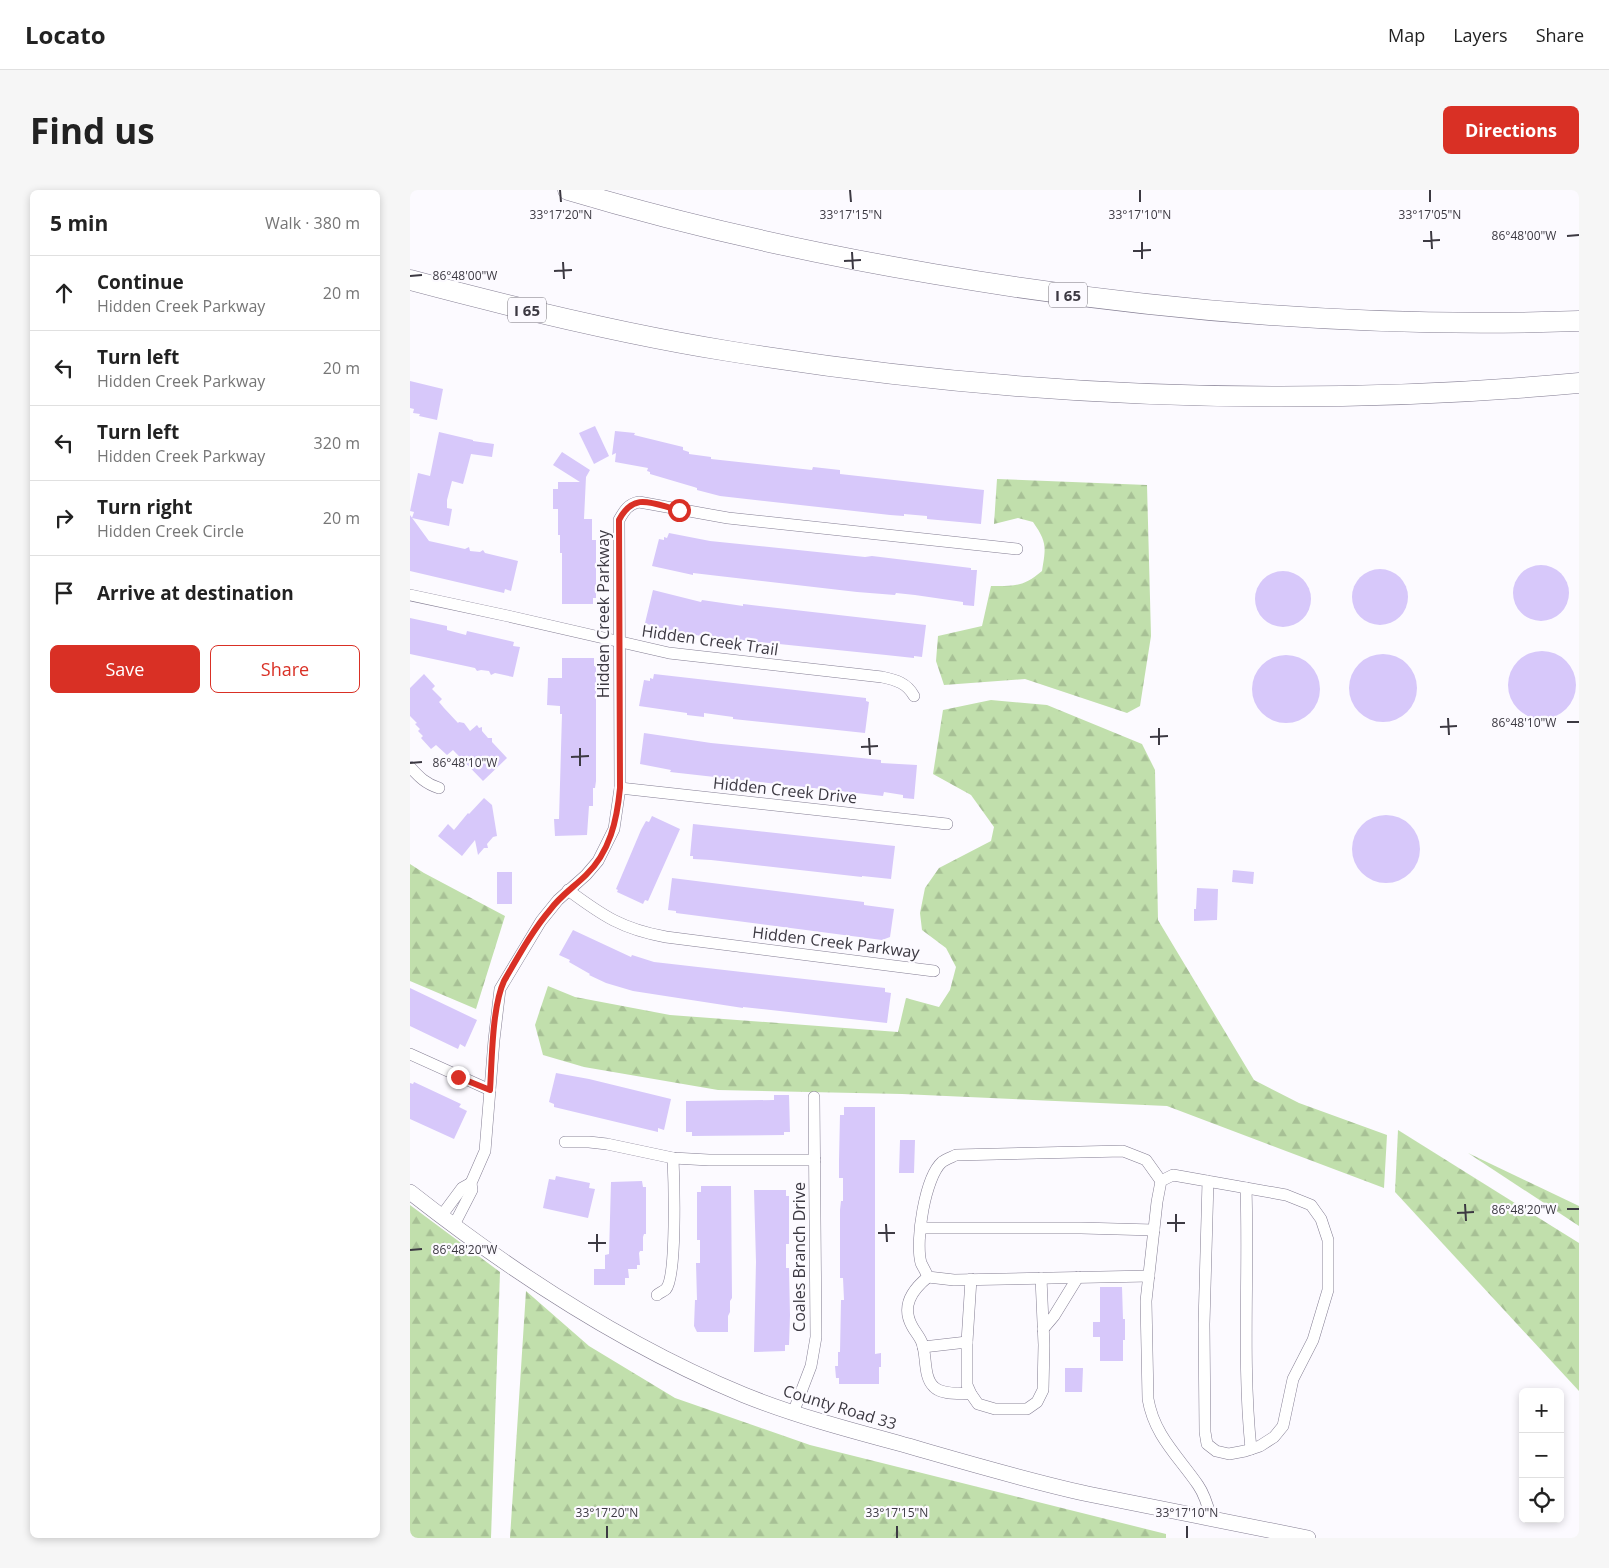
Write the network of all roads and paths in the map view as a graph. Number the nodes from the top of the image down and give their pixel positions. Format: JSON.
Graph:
{"nodes":[{"id":1,"x":568,"y":190,"type":"edge"},
{"id":2,"x":410,"y":280,"type":"edge"},
{"id":3,"x":1579,"y":321,"type":"edge"},
{"id":4,"x":1579,"y":383,"type":"edge"},
{"id":5,"x":1324,"y":396,"type":"junction"},
{"id":6,"x":1579,"y":396,"type":"edge"},
{"id":7,"x":1017,"y":549,"type":"dead end"},
{"id":8,"x":410,"y":595,"type":"edge"},
{"id":9,"x":618,"y":642,"type":"junction"},
{"id":10,"x":914,"y":696,"type":"dead end"},
{"id":11,"x":410,"y":768,"type":"edge"},
{"id":12,"x":439,"y":788,"type":"dead end"},
{"id":13,"x":620,"y":788,"type":"junction"},
{"id":14,"x":947,"y":824,"type":"dead end"},
{"id":15,"x":568,"y":890,"type":"junction"},
{"id":16,"x":934,"y":971,"type":"dead end"},
{"id":17,"x":410,"y":1054,"type":"edge"},
{"id":18,"x":490,"y":1090,"type":"junction"},
{"id":19,"x":814,"y":1097,"type":"dead end"},
{"id":20,"x":565,"y":1142,"type":"dead end"},
{"id":21,"x":673,"y":1158,"type":"junction"},
{"id":22,"x":815,"y":1160,"type":"junction"},
{"id":23,"x":1161,"y":1181,"type":"junction"},
{"id":24,"x":1208,"y":1181,"type":"junction"},
{"id":25,"x":471,"y":1183,"type":"junction"},
{"id":26,"x":1246,"y":1188,"type":"junction"},
{"id":27,"x":410,"y":1192,"type":"edge"},
{"id":28,"x":442,"y":1215,"type":"junction"},
{"id":29,"x":454,"y":1225,"type":"junction"},
{"id":30,"x":921,"y":1228,"type":"junction"},
{"id":31,"x":1154,"y":1230,"type":"junction"},
{"id":32,"x":1149,"y":1276,"type":"junction"},
{"id":33,"x":928,"y":1277,"type":"junction"},
{"id":34,"x":1078,"y":1277,"type":"junction"},
{"id":35,"x":1041,"y":1278,"type":"junction"},
{"id":36,"x":971,"y":1279,"type":"junction"},
{"id":37,"x":656,"y":1295,"type":"dead end"},
{"id":38,"x":1043,"y":1329,"type":"junction"},
{"id":39,"x":968,"y":1342,"type":"junction"},
{"id":40,"x":923,"y":1347,"type":"junction"},
{"id":41,"x":971,"y":1394,"type":"junction"},
{"id":42,"x":793,"y":1413,"type":"junction"},
{"id":43,"x":1252,"y":1449,"type":"junction"},
{"id":44,"x":1211,"y":1518,"type":"junction"},
{"id":45,"x":1308,"y":1538,"type":"edge"}],
"edges":[{"from":1,"to":3,"type":"highway","number":"I 65"},
{"from":2,"to":5,"type":"highway","number":"I 65"},
{"from":4,"to":5,"type":"highway","number":"I 65"},
{"from":5,"to":6,"type":"highway"},
{"from":7,"to":9,"type":"street","name":"Hidden Creek Parkway"},
{"from":8,"to":9,"type":"street","name":"Hidden Creek Trail"},
{"from":9,"to":10,"type":"street","name":"Hidden Creek Trail"},
{"from":9,"to":13,"type":"street","name":"Hidden Creek Parkway"},
{"from":11,"to":12,"type":"street"},
{"from":13,"to":14,"type":"street","name":"Hidden Creek Drive"},
{"from":13,"to":15,"type":"street","name":"Hidden Creek Parkway"},
{"from":15,"to":16,"type":"street","name":"Hidden Creek Parkway"},
{"from":15,"to":18,"type":"street","name":"Hidden Creek Parkway"},
{"from":17,"to":18,"type":"street"},
{"from":18,"to":25,"type":"street","name":"Hidden Creek Parkway"},
{"from":19,"to":22,"type":"street","name":"Coales Branch Drive"},
{"from":20,"to":21,"type":"street"},
{"from":21,"to":22,"type":"street"},
{"from":21,"to":37,"type":"street"},
{"from":22,"to":42,"type":"street","name":"Coales Branch Drive"},
{"from":23,"to":24,"type":"street"},
{"from":23,"to":30,"type":"street"},
{"from":23,"to":31,"type":"street"},
{"from":24,"to":26,"type":"street"},
{"from":24,"to":43,"type":"street"},
{"from":25,"to":28,"type":"street","name":"Hidden Creek Parkway"},
{"from":25,"to":29,"type":"street","name":"Hidden Creek Parkway"},
{"from":26,"to":43,"type":"street"},
{"from":26,"to":43,"type":"street"},
{"from":27,"to":28,"type":"street","name":"County Road 33"},
{"from":28,"to":29,"type":"street","name":"County Road 33"},
{"from":29,"to":42,"type":"street","name":"County Road 33"},
{"from":30,"to":31,"type":"street"},
{"from":30,"to":33,"type":"street"},
{"from":31,"to":32,"type":"street"},
{"from":32,"to":34,"type":"street"},
{"from":32,"to":44,"type":"street"},
{"from":33,"to":36,"type":"street"},
{"from":33,"to":40,"type":"street"},
{"from":34,"to":35,"type":"street"},
{"from":34,"to":38,"type":"street"},
{"from":35,"to":36,"type":"street"},
{"from":35,"to":38,"type":"street"},
{"from":36,"to":39,"type":"street"},
{"from":38,"to":41,"type":"street"},
{"from":39,"to":40,"type":"street"},
{"from":39,"to":41,"type":"street"},
{"from":40,"to":41,"type":"street"},
{"from":42,"to":44,"type":"street","name":"County Road 33"},
{"from":44,"to":45,"type":"street","name":"County Road 33"}]}
